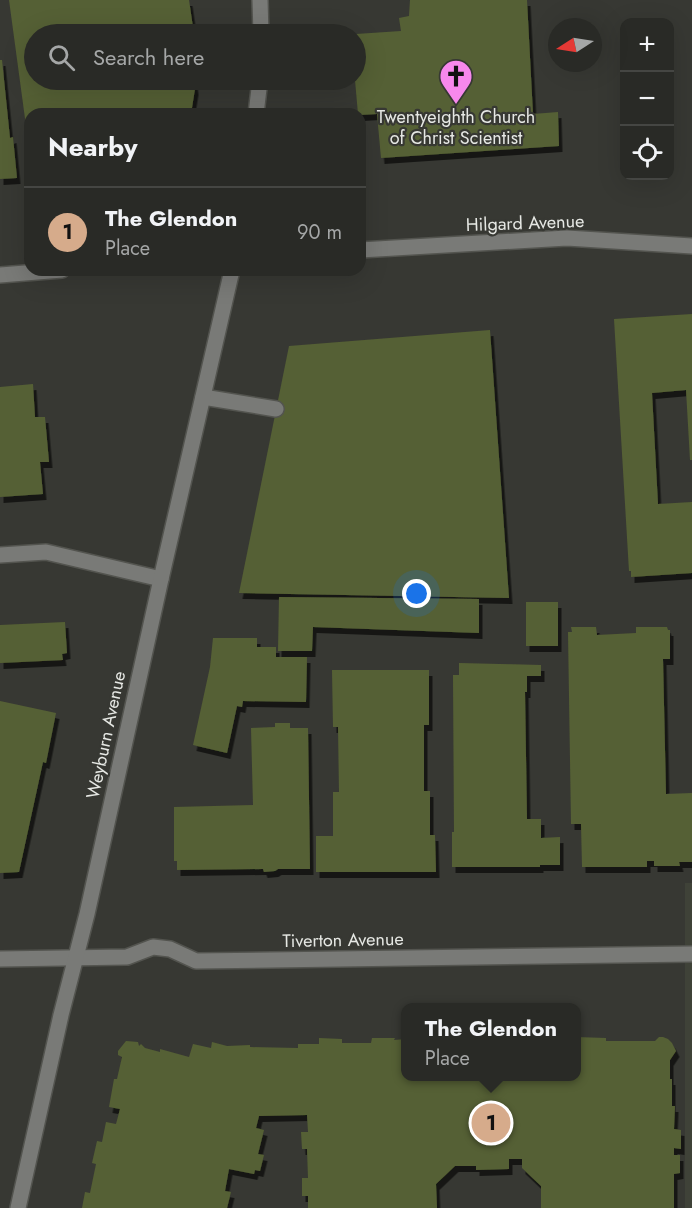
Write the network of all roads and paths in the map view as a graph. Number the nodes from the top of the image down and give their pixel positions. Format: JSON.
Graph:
{"nodes":[{"id":1,"x":262,"y":1,"type":"edge"},
{"id":2,"x":261,"y":24,"type":"edge"},
{"id":3,"x":259,"y":90,"type":"edge"},
{"id":4,"x":257,"y":108,"type":"edge"},
{"id":5,"x":692,"y":246,"type":"edge"},
{"id":6,"x":366,"y":250,"type":"edge"},
{"id":7,"x":24,"y":273,"type":"edge"},
{"id":8,"x":0,"y":275,"type":"edge"},
{"id":9,"x":231,"y":276,"type":"edge"},
{"id":10,"x":203,"y":397,"type":"junction"},
{"id":11,"x":276,"y":409,"type":"dead end"},
{"id":12,"x":0,"y":555,"type":"edge"},
{"id":13,"x":161,"y":579,"type":"junction"},
{"id":14,"x":692,"y":954,"type":"edge"},
{"id":15,"x":0,"y":959,"type":"edge"},
{"id":16,"x":75,"y":959,"type":"junction"},
{"id":17,"x":18,"y":1208,"type":"edge"}],
"edges":[{"from":1,"to":2,"type":"street"},
{"from":3,"to":4,"type":"street"},
{"from":5,"to":6,"type":"street","name":"Hilgard Avenue"},
{"from":7,"to":8,"type":"street"},
{"from":9,"to":10,"type":"street","name":"Weyburn Avenue"},
{"from":10,"to":11,"type":"street"},
{"from":10,"to":13,"type":"street","name":"Weyburn Avenue"},
{"from":12,"to":13,"type":"street"},
{"from":13,"to":16,"type":"street","name":"Weyburn Avenue"},
{"from":14,"to":16,"type":"street","name":"Tiverton Avenue"},
{"from":15,"to":16,"type":"street","name":"Tiverton Avenue"},
{"from":16,"to":17,"type":"street","name":"Weyburn Avenue"}]}
